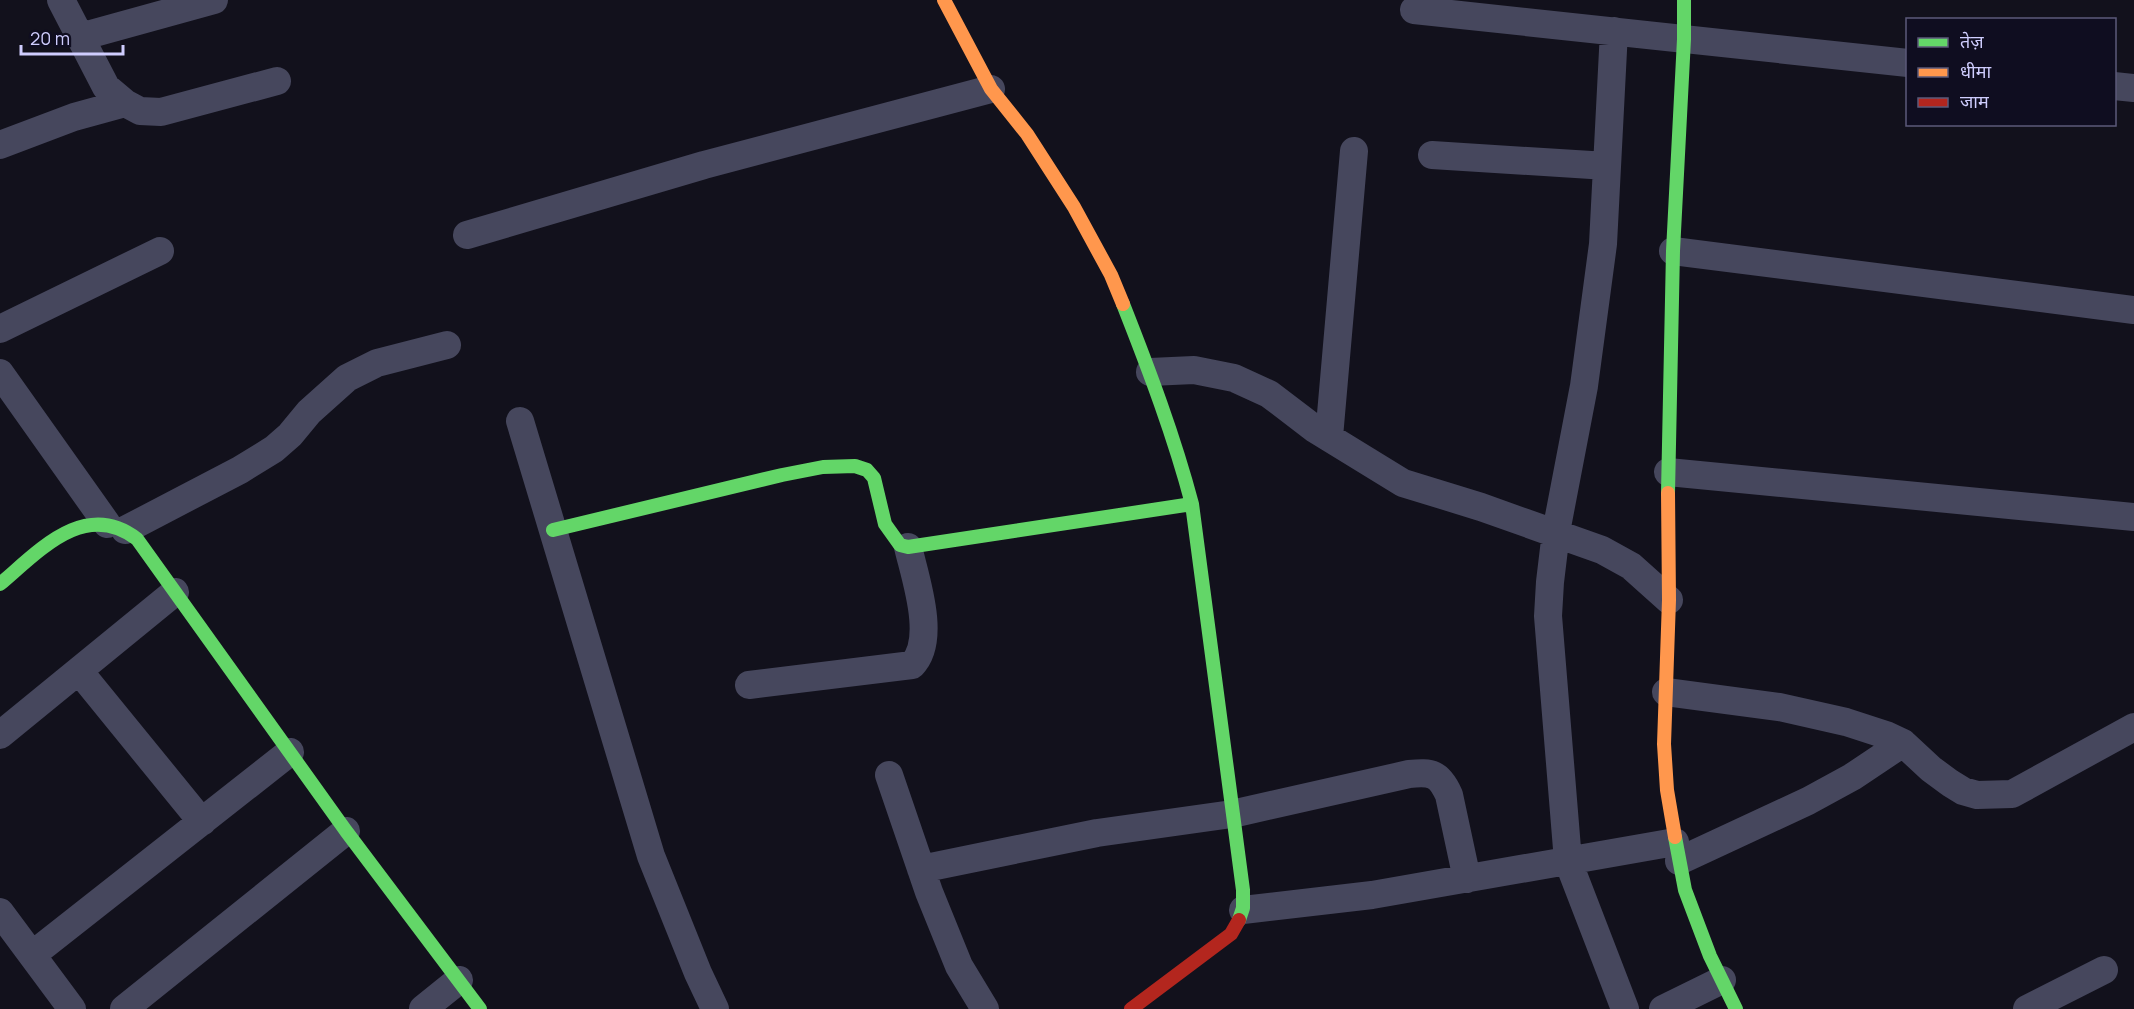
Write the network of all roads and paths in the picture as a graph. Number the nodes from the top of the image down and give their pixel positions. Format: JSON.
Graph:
{"nodes":[{"id":1,"x":61,"y":0,"type":"edge"},
{"id":2,"x":214,"y":0,"type":"edge"},
{"id":3,"x":944,"y":0,"type":"edge"},
{"id":4,"x":1684,"y":0,"type":"edge"},
{"id":5,"x":1414,"y":10,"type":"dead end"},
{"id":6,"x":1614,"y":31,"type":"junction"},
{"id":7,"x":80,"y":37,"type":"junction"},
{"id":8,"x":1684,"y":39,"type":"junction"},
{"id":9,"x":1906,"y":63,"type":"edge"},
{"id":10,"x":277,"y":81,"type":"dead end"},
{"id":11,"x":2116,"y":86,"type":"edge"},
{"id":12,"x":2134,"y":88,"type":"edge"},
{"id":13,"x":991,"y":89,"type":"junction"},
{"id":14,"x":125,"y":103,"type":"junction"},
{"id":15,"x":0,"y":145,"type":"edge"},
{"id":16,"x":1354,"y":151,"type":"dead end"},
{"id":17,"x":1432,"y":155,"type":"dead end"},
{"id":18,"x":1607,"y":166,"type":"junction"},
{"id":19,"x":467,"y":235,"type":"dead end"},
{"id":20,"x":160,"y":251,"type":"dead end"},
{"id":21,"x":1673,"y":251,"type":"junction"},
{"id":22,"x":2134,"y":310,"type":"edge"},
{"id":23,"x":0,"y":330,"type":"edge"},
{"id":24,"x":447,"y":345,"type":"dead end"},
{"id":25,"x":1150,"y":372,"type":"junction"},
{"id":26,"x":3,"y":383,"type":"edge"},
{"id":27,"x":520,"y":422,"type":"dead end"},
{"id":28,"x":1329,"y":437,"type":"junction"},
{"id":29,"x":1668,"y":472,"type":"junction"},
{"id":30,"x":1192,"y":504,"type":"junction"},
{"id":31,"x":2134,"y":517,"type":"edge"},
{"id":32,"x":116,"y":527,"type":"junction"},
{"id":33,"x":553,"y":530,"type":"junction"},
{"id":34,"x":1556,"y":532,"type":"junction"},
{"id":35,"x":908,"y":547,"type":"junction"},
{"id":36,"x":0,"y":584,"type":"edge"},
{"id":37,"x":175,"y":592,"type":"junction"},
{"id":38,"x":1669,"y":600,"type":"junction"},
{"id":39,"x":79,"y":671,"type":"junction"},
{"id":40,"x":749,"y":685,"type":"dead end"},
{"id":41,"x":1666,"y":692,"type":"junction"},
{"id":42,"x":2134,"y":727,"type":"edge"},
{"id":43,"x":0,"y":735,"type":"edge"},
{"id":44,"x":1903,"y":743,"type":"junction"},
{"id":45,"x":290,"y":752,"type":"junction"},
{"id":46,"x":889,"y":775,"type":"dead end"},
{"id":47,"x":1232,"y":814,"type":"junction"},
{"id":48,"x":202,"y":822,"type":"junction"},
{"id":49,"x":346,"y":831,"type":"junction"},
{"id":50,"x":1677,"y":851,"type":"junction"},
{"id":51,"x":1568,"y":861,"type":"junction"},
{"id":52,"x":921,"y":869,"type":"junction"},
{"id":53,"x":1467,"y":879,"type":"junction"},
{"id":54,"x":1243,"y":910,"type":"junction"},
{"id":55,"x":0,"y":912,"type":"edge"},
{"id":56,"x":32,"y":955,"type":"junction"},
{"id":57,"x":2104,"y":970,"type":"dead end"},
{"id":58,"x":459,"y":980,"type":"junction"},
{"id":59,"x":1722,"y":980,"type":"junction"},
{"id":60,"x":72,"y":1009,"type":"edge"},
{"id":61,"x":124,"y":1009,"type":"edge"},
{"id":62,"x":423,"y":1009,"type":"edge"},
{"id":63,"x":480,"y":1009,"type":"edge"},
{"id":64,"x":715,"y":1009,"type":"edge"},
{"id":65,"x":985,"y":1009,"type":"edge"},
{"id":66,"x":1131,"y":1009,"type":"edge"},
{"id":67,"x":1625,"y":1009,"type":"edge"},
{"id":68,"x":1663,"y":1009,"type":"edge"},
{"id":69,"x":1736,"y":1009,"type":"edge"},
{"id":70,"x":2027,"y":1009,"type":"edge"}],
"edges":[{"from":1,"to":7,"type":"street"},
{"from":2,"to":7,"type":"street"},
{"from":3,"to":13,"type":"street"},
{"from":4,"to":8,"type":"street"},
{"from":5,"to":6,"type":"street"},
{"from":6,"to":8,"type":"street"},
{"from":6,"to":18,"type":"street"},
{"from":7,"to":14,"type":"street"},
{"from":8,"to":9,"type":"street"},
{"from":8,"to":21,"type":"street"},
{"from":10,"to":14,"type":"street"},
{"from":11,"to":12,"type":"street"},
{"from":13,"to":19,"type":"street"},
{"from":13,"to":25,"type":"street"},
{"from":14,"to":15,"type":"street"},
{"from":16,"to":28,"type":"street"},
{"from":17,"to":18,"type":"street"},
{"from":18,"to":34,"type":"street"},
{"from":20,"to":23,"type":"street"},
{"from":21,"to":22,"type":"street"},
{"from":21,"to":29,"type":"street"},
{"from":24,"to":32,"type":"street"},
{"from":25,"to":28,"type":"street"},
{"from":25,"to":30,"type":"street"},
{"from":26,"to":32,"type":"street"},
{"from":27,"to":33,"type":"street"},
{"from":28,"to":34,"type":"street"},
{"from":29,"to":31,"type":"street"},
{"from":29,"to":38,"type":"street"},
{"from":30,"to":35,"type":"street"},
{"from":30,"to":47,"type":"street"},
{"from":32,"to":36,"type":"street"},
{"from":32,"to":37,"type":"street"},
{"from":33,"to":35,"type":"street"},
{"from":33,"to":64,"type":"street"},
{"from":34,"to":38,"type":"street"},
{"from":34,"to":51,"type":"street"},
{"from":35,"to":40,"type":"street"},
{"from":37,"to":39,"type":"street"},
{"from":37,"to":45,"type":"street"},
{"from":38,"to":41,"type":"street"},
{"from":39,"to":43,"type":"street"},
{"from":39,"to":48,"type":"street"},
{"from":41,"to":44,"type":"street"},
{"from":41,"to":50,"type":"street"},
{"from":42,"to":44,"type":"street"},
{"from":44,"to":50,"type":"street"},
{"from":45,"to":48,"type":"street"},
{"from":45,"to":49,"type":"street"},
{"from":46,"to":52,"type":"street"},
{"from":47,"to":52,"type":"street"},
{"from":47,"to":53,"type":"street"},
{"from":47,"to":54,"type":"street"},
{"from":48,"to":56,"type":"street"},
{"from":49,"to":58,"type":"street"},
{"from":49,"to":61,"type":"street"},
{"from":50,"to":51,"type":"street"},
{"from":50,"to":59,"type":"street"},
{"from":51,"to":53,"type":"street"},
{"from":51,"to":67,"type":"street"},
{"from":52,"to":65,"type":"street"},
{"from":53,"to":54,"type":"street"},
{"from":54,"to":66,"type":"street"},
{"from":55,"to":56,"type":"street"},
{"from":56,"to":60,"type":"street"},
{"from":57,"to":70,"type":"street"},
{"from":58,"to":62,"type":"street"},
{"from":58,"to":63,"type":"street"},
{"from":59,"to":68,"type":"street"},
{"from":59,"to":69,"type":"street"}]}
